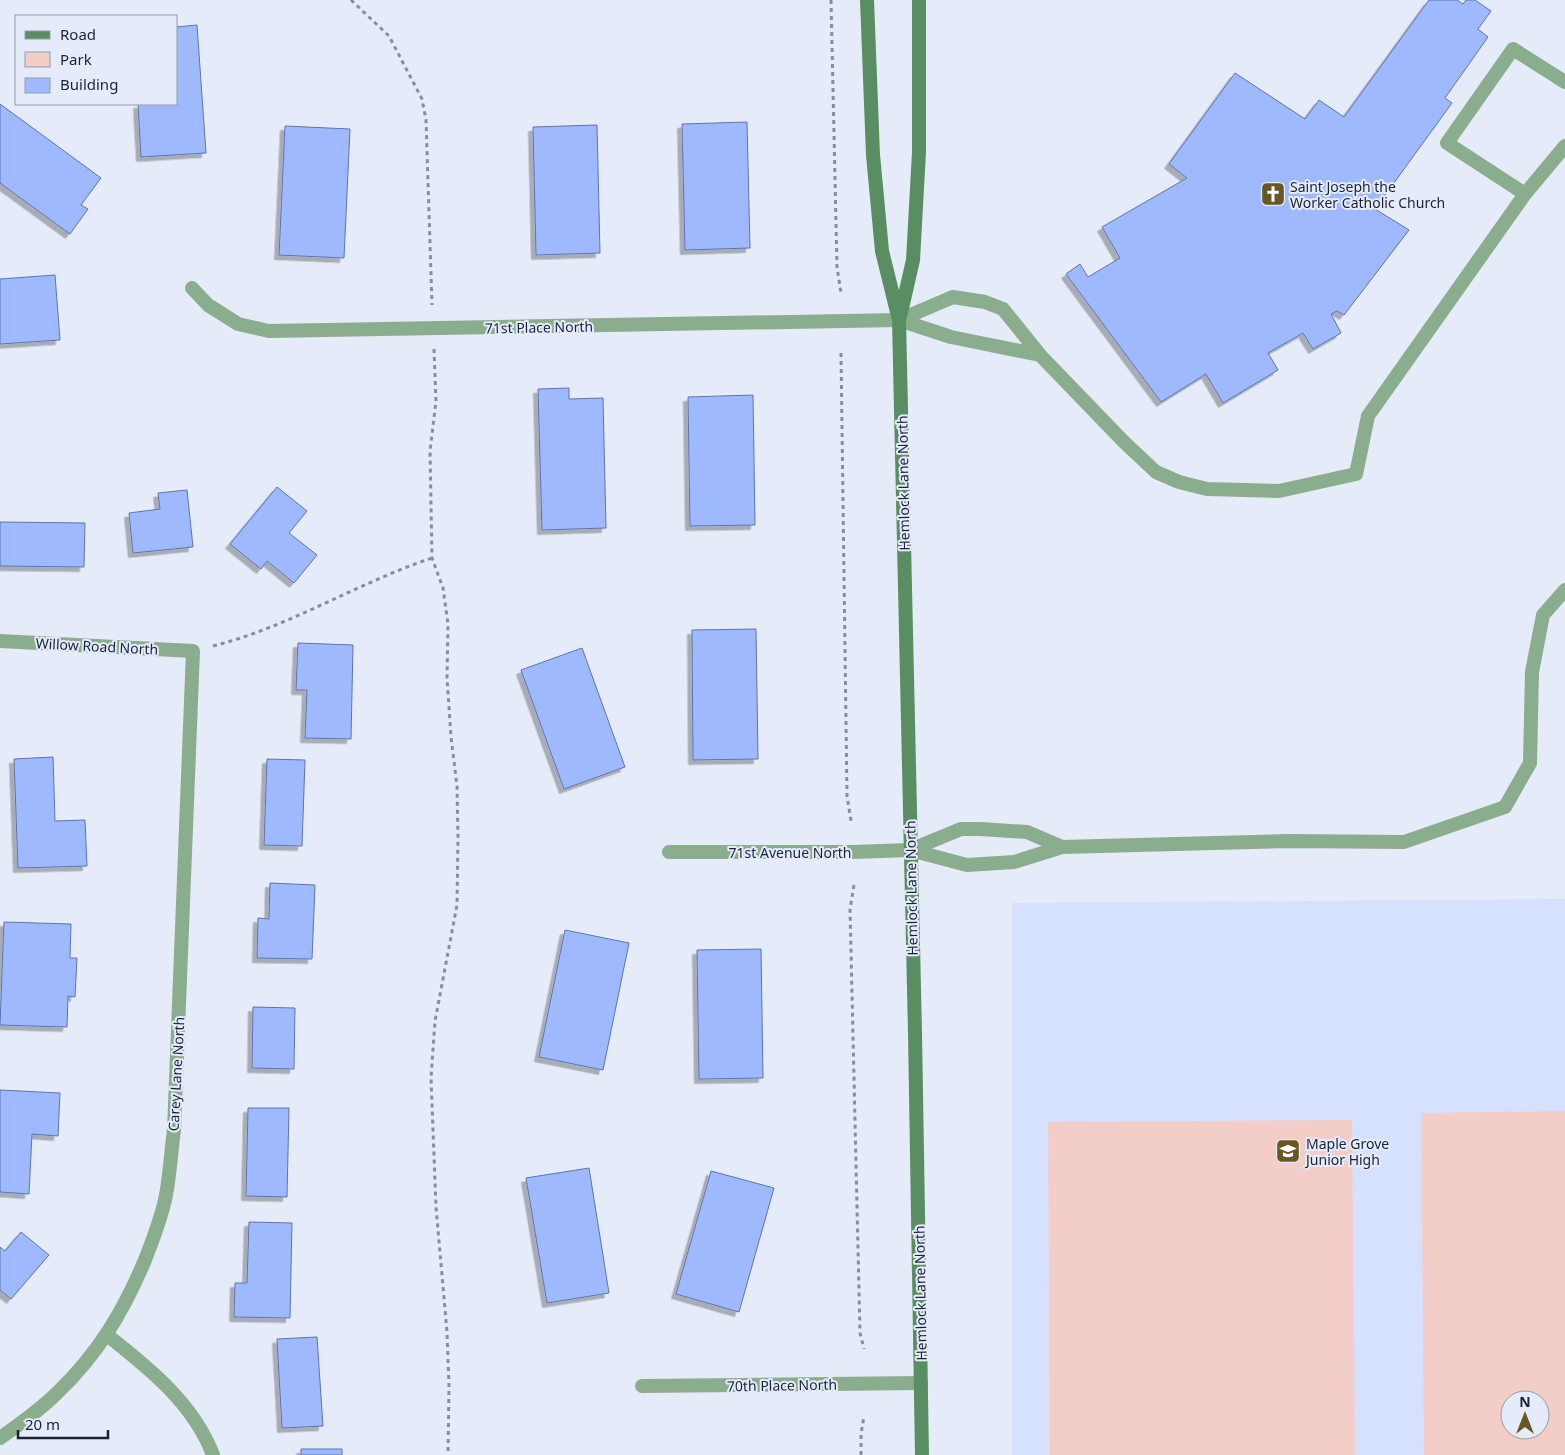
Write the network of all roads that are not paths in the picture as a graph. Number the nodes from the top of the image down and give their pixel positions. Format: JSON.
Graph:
{"nodes":[{"id":1,"x":867,"y":0,"type":"edge"},
{"id":2,"x":919,"y":0,"type":"edge"},
{"id":3,"x":1565,"y":82,"type":"edge"},
{"id":4,"x":1565,"y":146,"type":"edge"},
{"id":5,"x":1525,"y":194,"type":"junction"},
{"id":6,"x":192,"y":288,"type":"dead end"},
{"id":7,"x":899,"y":320,"type":"junction"},
{"id":8,"x":1040,"y":355,"type":"junction"},
{"id":9,"x":1565,"y":590,"type":"edge"},
{"id":10,"x":0,"y":640,"type":"edge"},
{"id":11,"x":193,"y":651,"type":"joint"},
{"id":12,"x":1062,"y":847,"type":"junction"},
{"id":13,"x":910,"y":850,"type":"junction"},
{"id":14,"x":669,"y":852,"type":"dead end"},
{"id":15,"x":107,"y":1335,"type":"junction"},
{"id":16,"x":921,"y":1384,"type":"junction"},
{"id":17,"x":642,"y":1386,"type":"dead end"},
{"id":18,"x":0,"y":1438,"type":"edge"},
{"id":19,"x":213,"y":1455,"type":"edge"},
{"id":20,"x":922,"y":1455,"type":"edge"}],
"edges":[{"from":1,"to":7,"type":"main road","name":"Hemlock Lane North"},
{"from":2,"to":7,"type":"main road","name":"Hemlock Lane North"},
{"from":3,"to":5,"type":"street"},
{"from":4,"to":5,"type":"street"},
{"from":5,"to":8,"type":"street"},
{"from":6,"to":7,"type":"street","name":"71st Place North"},
{"from":7,"to":8,"type":"street"},
{"from":7,"to":8,"type":"street"},
{"from":7,"to":13,"type":"main road","name":"Hemlock Lane North"},
{"from":9,"to":12,"type":"street"},
{"from":10,"to":11,"type":"street","name":"Willow Road North"},
{"from":11,"to":15,"type":"street","name":"Carey Lane North"},
{"from":12,"to":13,"type":"street"},
{"from":12,"to":13,"type":"street"},
{"from":13,"to":14,"type":"street","name":"71st Avenue North"},
{"from":13,"to":16,"type":"main road","name":"Hemlock Lane North"},
{"from":15,"to":18,"type":"street","name":"Carey Lane North"},
{"from":15,"to":19,"type":"street"},
{"from":16,"to":17,"type":"street","name":"70th Place North"},
{"from":16,"to":20,"type":"main road","name":"Hemlock Lane North"}]}
